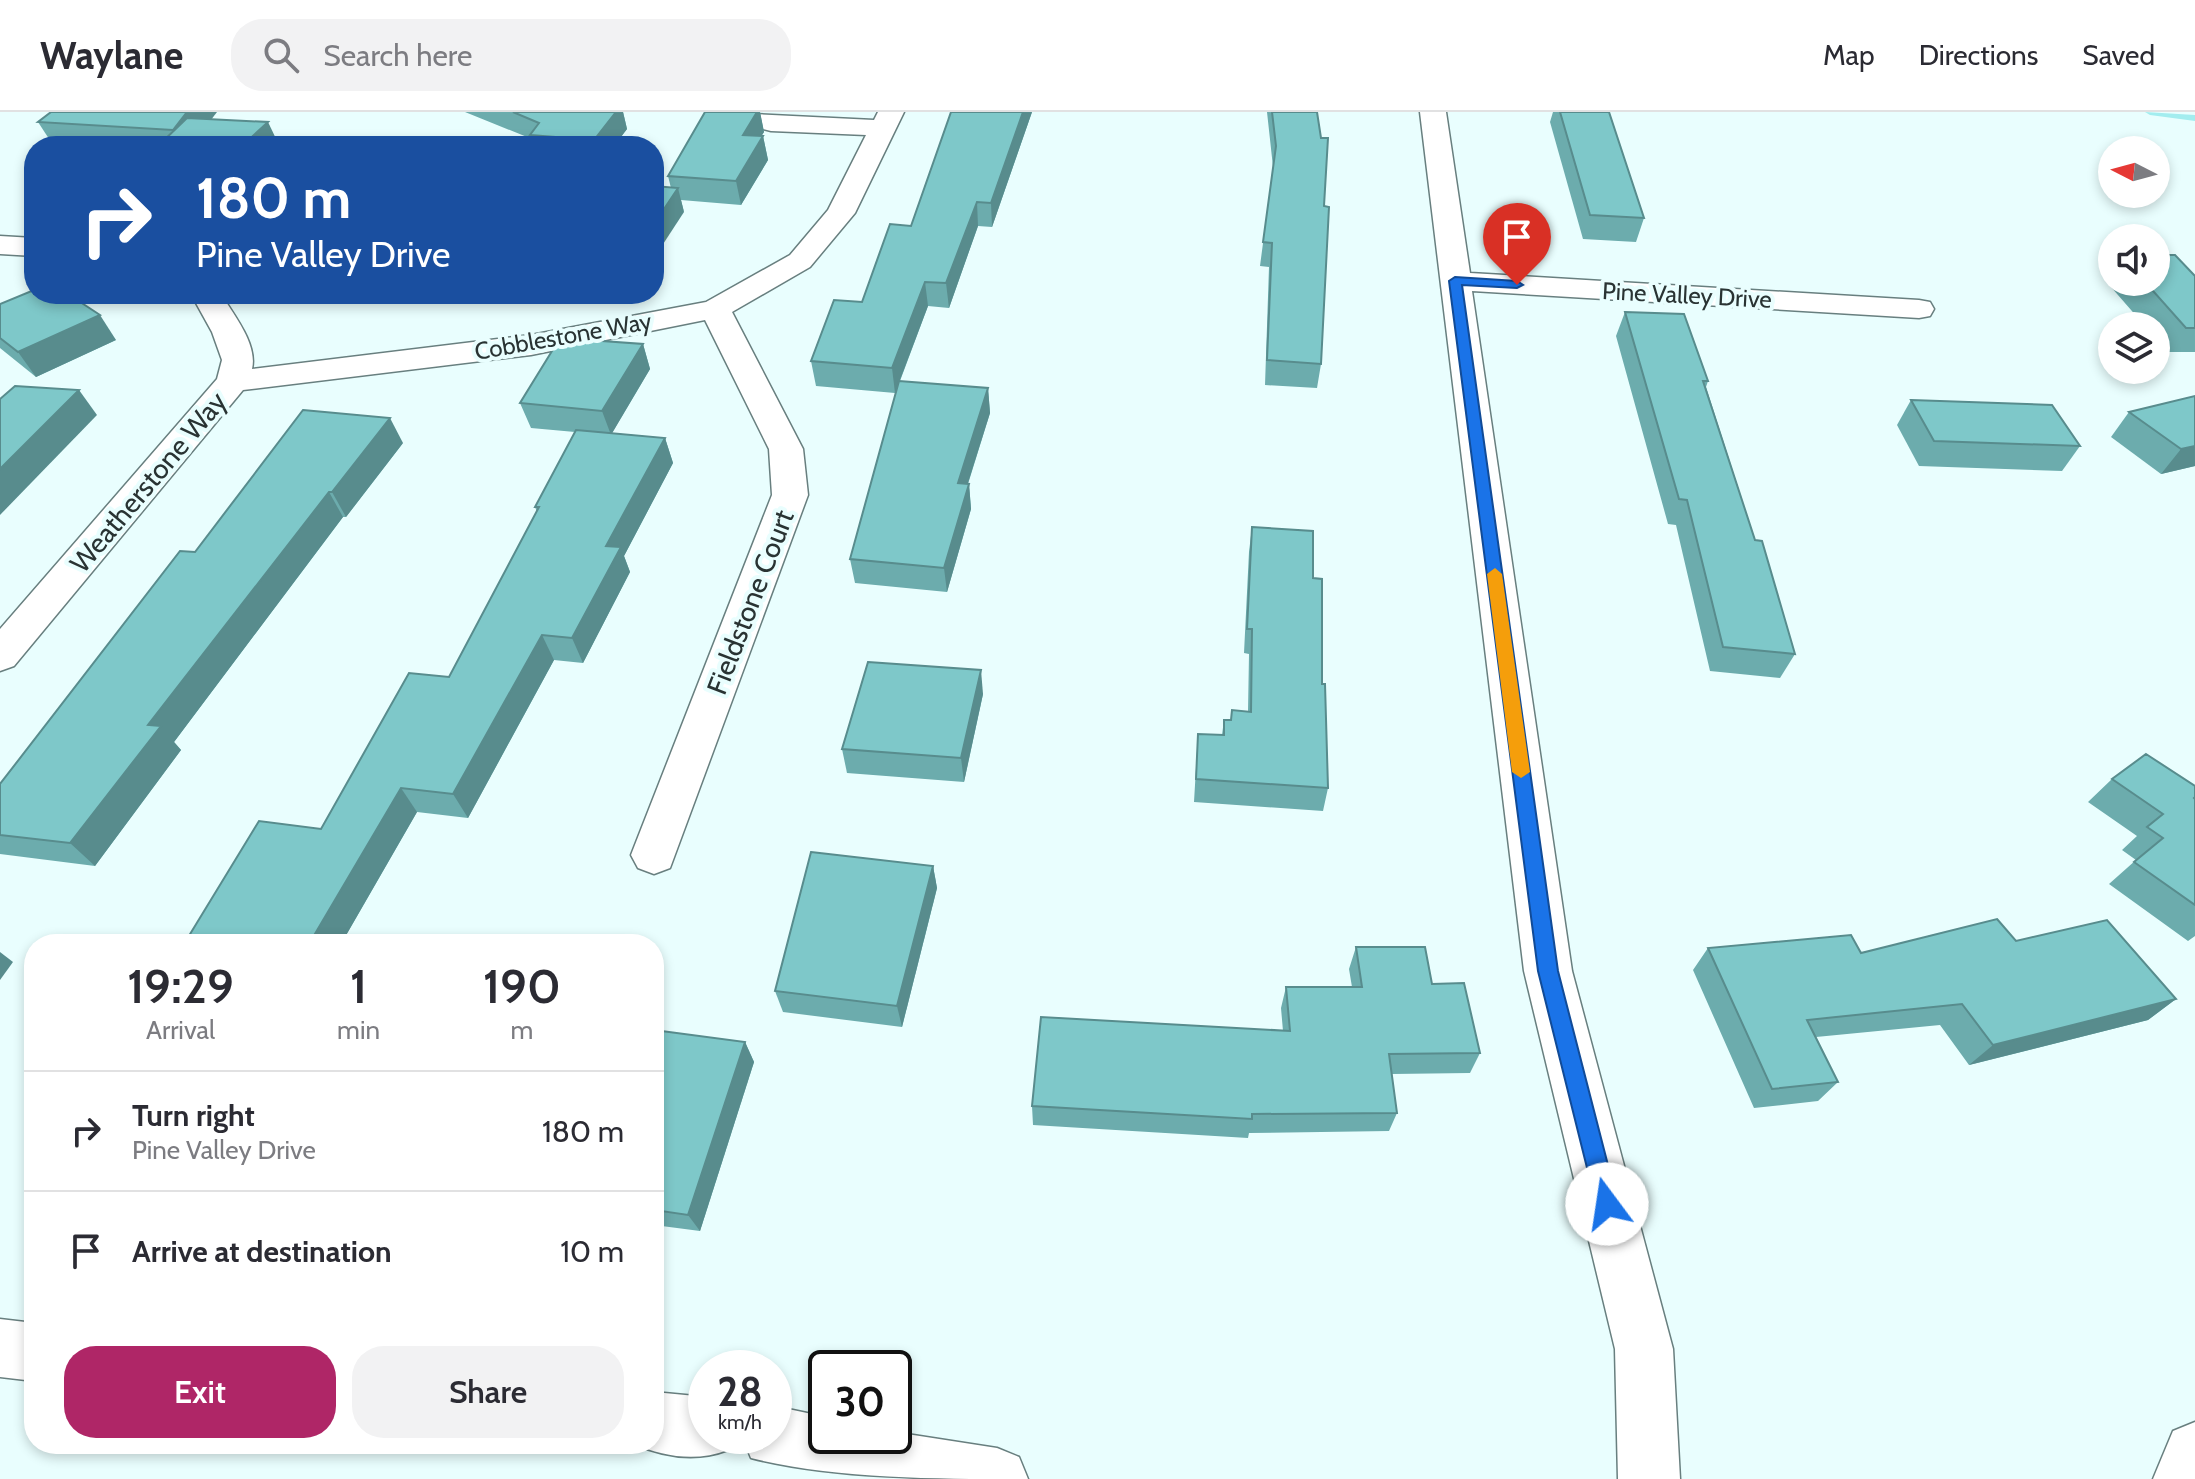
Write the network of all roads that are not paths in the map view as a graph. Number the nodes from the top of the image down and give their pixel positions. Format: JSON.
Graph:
{"nodes":[{"id":1,"x":724,"y":112,"type":"edge"},
{"id":2,"x":1433,"y":112,"type":"edge"},
{"id":3,"x":888,"y":120,"type":"edge"},
{"id":4,"x":0,"y":245,"type":"edge"},
{"id":5,"x":24,"y":246,"type":"edge"},
{"id":6,"x":1455,"y":281,"type":"junction"},
{"id":7,"x":212,"y":304,"type":"edge"},
{"id":8,"x":715,"y":309,"type":"junction"},
{"id":9,"x":1919,"y":309,"type":"dead end"},
{"id":10,"x":233,"y":381,"type":"junction"},
{"id":11,"x":0,"y":656,"type":"edge"},
{"id":12,"x":654,"y":855,"type":"dead end"},
{"id":13,"x":0,"y":1348,"type":"edge"},
{"id":14,"x":24,"y":1351,"type":"edge"},
{"id":15,"x":664,"y":1423,"type":"edge"},
{"id":16,"x":688,"y":1426,"type":"edge"},
{"id":17,"x":792,"y":1440,"type":"edge"},
{"id":18,"x":2195,"y":1453,"type":"edge"},
{"id":19,"x":997,"y":1479,"type":"edge"},
{"id":20,"x":1649,"y":1479,"type":"edge"},
{"id":21,"x":2184,"y":1479,"type":"edge"}],
"edges":[{"from":1,"to":3,"type":"street"},
{"from":2,"to":6,"type":"street"},
{"from":3,"to":8,"type":"street","name":"Cobblestone Way"},
{"from":4,"to":5,"type":"street"},
{"from":6,"to":9,"type":"street","name":"Pine Valley Drive"},
{"from":6,"to":20,"type":"street"},
{"from":7,"to":10,"type":"street","name":"Weatherstone Way"},
{"from":8,"to":10,"type":"street","name":"Cobblestone Way"},
{"from":8,"to":12,"type":"street","name":"Fieldstone Court"},
{"from":10,"to":11,"type":"street","name":"Weatherstone Way"},
{"from":13,"to":14,"type":"street"},
{"from":15,"to":16,"type":"street"},
{"from":17,"to":19,"type":"street"},
{"from":18,"to":21,"type":"street"}]}
